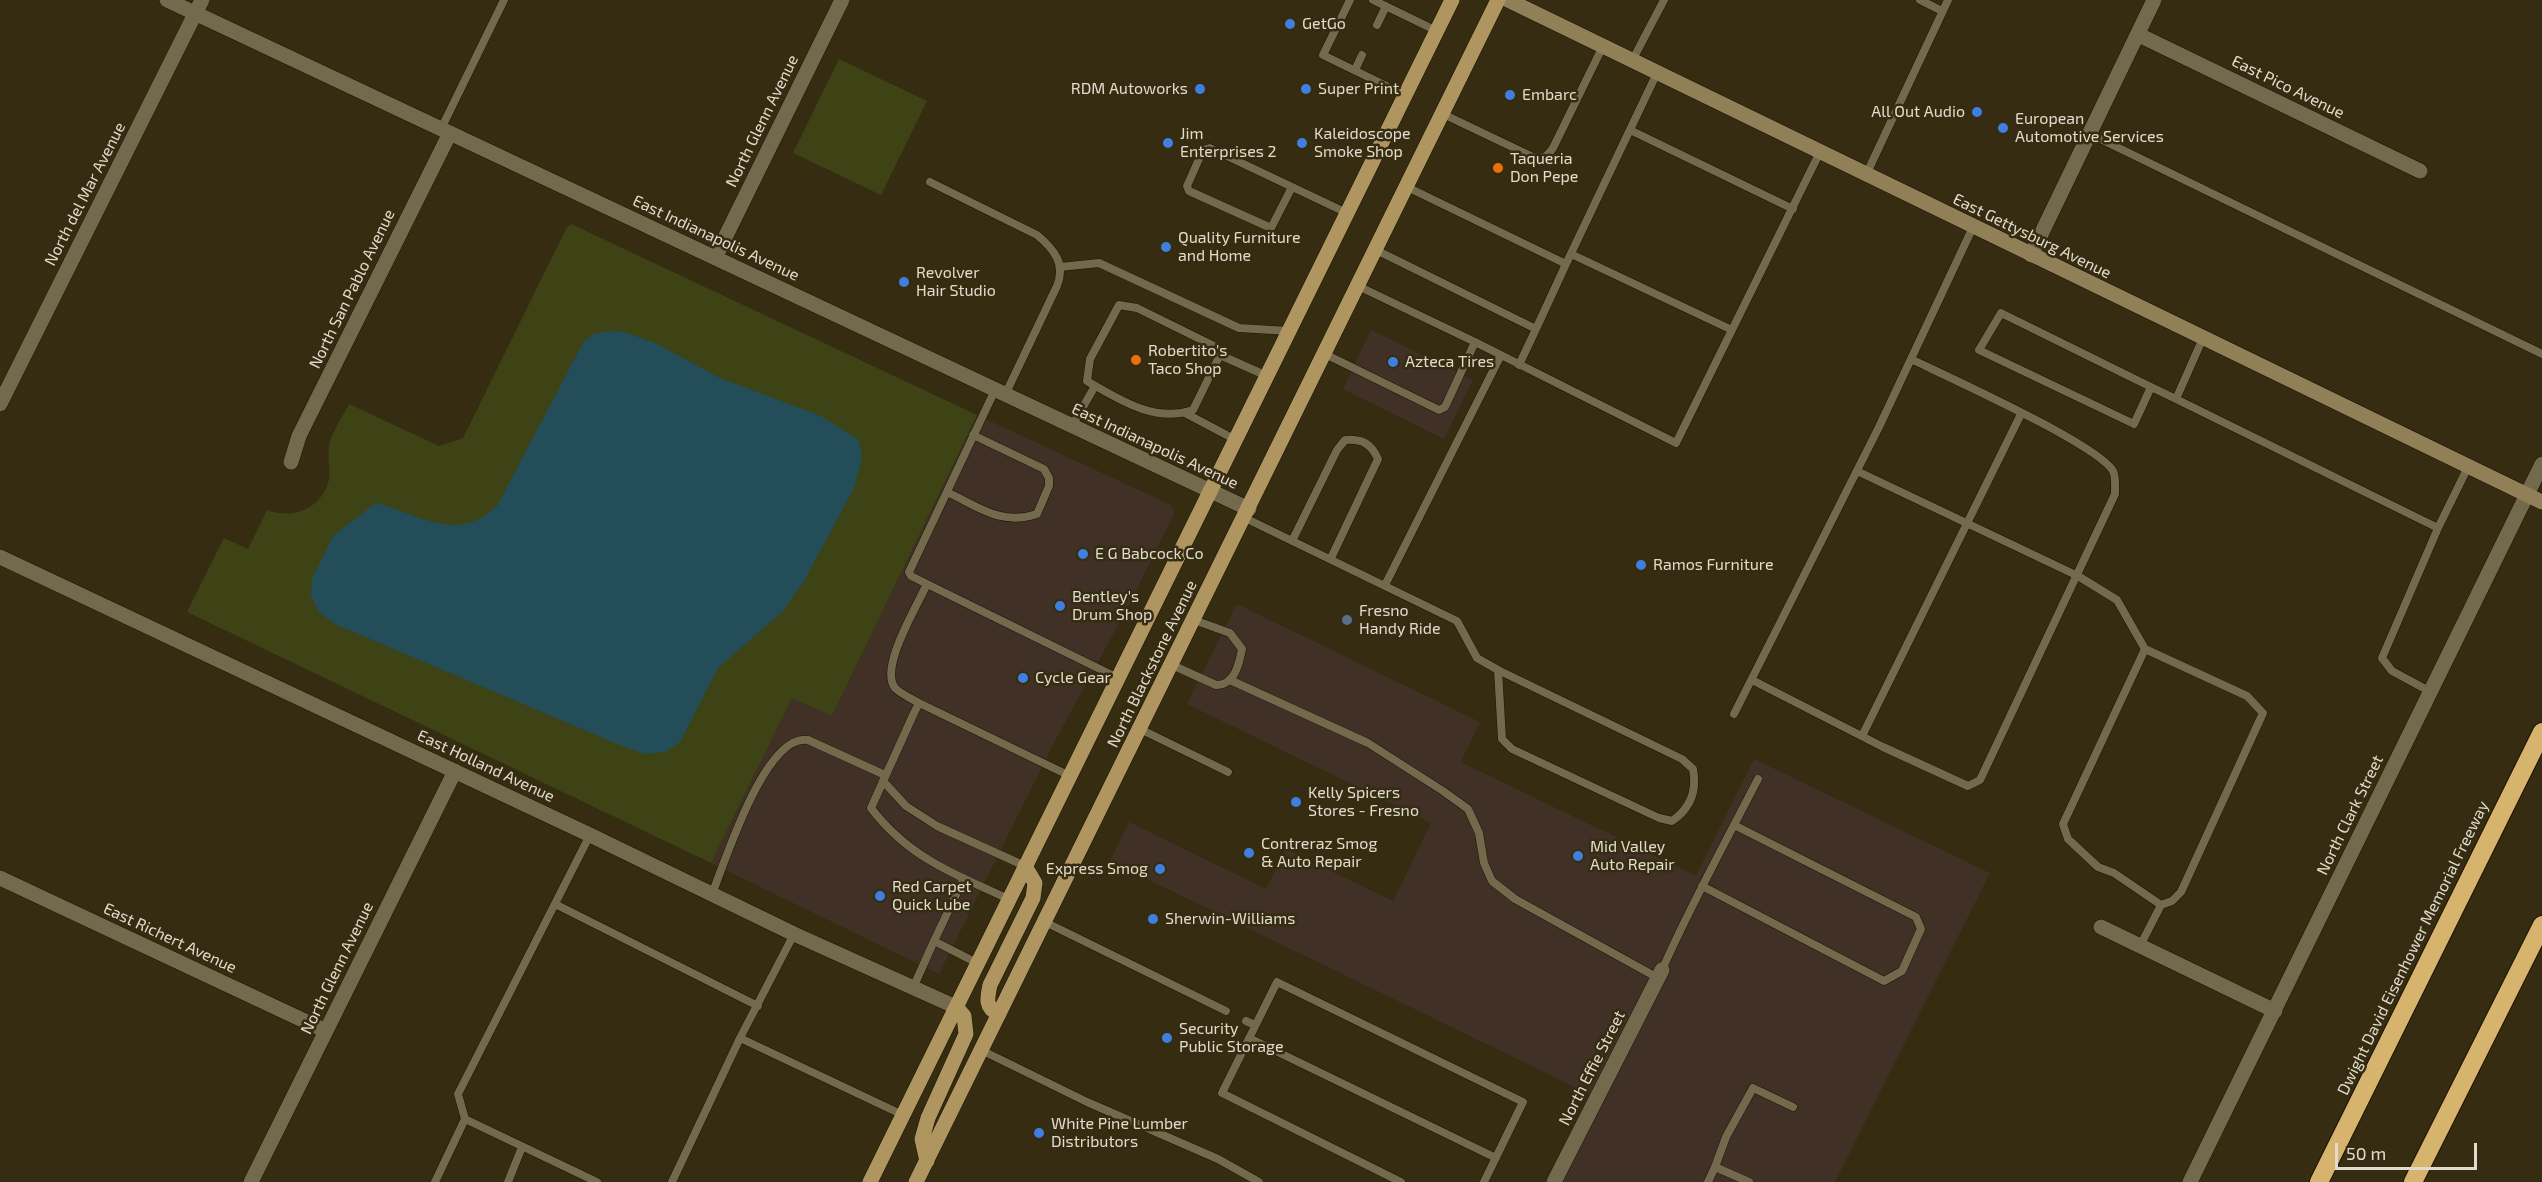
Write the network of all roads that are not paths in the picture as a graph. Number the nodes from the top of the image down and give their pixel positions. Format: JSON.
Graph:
{"nodes":[{"id":1,"x":167,"y":0,"type":"edge"},
{"id":2,"x":504,"y":0,"type":"edge"},
{"id":3,"x":842,"y":0,"type":"edge"},
{"id":4,"x":1350,"y":0,"type":"edge"},
{"id":5,"x":1373,"y":0,"type":"edge"},
{"id":6,"x":1452,"y":0,"type":"edge"},
{"id":7,"x":1498,"y":0,"type":"edge"},
{"id":8,"x":1508,"y":0,"type":"edge"},
{"id":9,"x":1664,"y":0,"type":"edge"},
{"id":10,"x":1920,"y":0,"type":"edge"},
{"id":11,"x":1948,"y":0,"type":"edge"},
{"id":12,"x":2150,"y":2,"type":"edge"},
{"id":13,"x":1386,"y":6,"type":"junction"},
{"id":14,"x":199,"y":7,"type":"edge"},
{"id":15,"x":1942,"y":11,"type":"junction"},
{"id":16,"x":1377,"y":25,"type":"dead end"},
{"id":17,"x":1437,"y":31,"type":"junction"},
{"id":18,"x":2139,"y":35,"type":"junction"},
{"id":19,"x":1603,"y":46,"type":"junction"},
{"id":20,"x":1362,"y":55,"type":"dead end"},
{"id":21,"x":1632,"y":61,"type":"junction"},
{"id":22,"x":1355,"y":70,"type":"junction"},
{"id":23,"x":1658,"y":73,"type":"junction"},
{"id":24,"x":1405,"y":95,"type":"junction"},
{"id":25,"x":1443,"y":114,"type":"junction"},
{"id":26,"x":1630,"y":130,"type":"junction"},
{"id":27,"x":446,"y":131,"type":"junction"},
{"id":28,"x":2090,"y":134,"type":"junction"},
{"id":29,"x":1820,"y":152,"type":"junction"},
{"id":30,"x":2420,"y":171,"type":"dead end"},
{"id":31,"x":1866,"y":175,"type":"junction"},
{"id":32,"x":930,"y":182,"type":"dead end"},
{"id":33,"x":1293,"y":187,"type":"junction"},
{"id":34,"x":1407,"y":187,"type":"junction"},
{"id":35,"x":1793,"y":209,"type":"junction"},
{"id":36,"x":1347,"y":213,"type":"junction"},
{"id":37,"x":1973,"y":227,"type":"junction"},
{"id":38,"x":1376,"y":249,"type":"junction"},
{"id":39,"x":1571,"y":254,"type":"junction"},
{"id":40,"x":2031,"y":255,"type":"junction"},
{"id":41,"x":715,"y":258,"type":"junction"},
{"id":42,"x":1566,"y":264,"type":"junction"},
{"id":43,"x":1060,"y":267,"type":"junction"},
{"id":44,"x":1359,"y":286,"type":"junction"},
{"id":45,"x":1536,"y":328,"type":"junction"},
{"id":46,"x":1732,"y":330,"type":"junction"},
{"id":47,"x":1289,"y":332,"type":"junction"},
{"id":48,"x":2203,"y":338,"type":"junction"},
{"id":49,"x":1475,"y":342,"type":"junction"},
{"id":50,"x":1325,"y":354,"type":"junction"},
{"id":51,"x":2542,"y":354,"type":"edge"},
{"id":52,"x":1220,"y":355,"type":"junction"},
{"id":53,"x":1501,"y":355,"type":"junction"},
{"id":54,"x":1911,"y":358,"type":"junction"},
{"id":55,"x":1519,"y":365,"type":"junction"},
{"id":56,"x":1267,"y":376,"type":"junction"},
{"id":57,"x":1095,"y":386,"type":"junction"},
{"id":58,"x":2151,"y":387,"type":"junction"},
{"id":59,"x":1000,"y":392,"type":"junction"},
{"id":60,"x":2176,"y":399,"type":"junction"},
{"id":61,"x":0,"y":404,"type":"edge"},
{"id":62,"x":1185,"y":413,"type":"junction"},
{"id":63,"x":2021,"y":414,"type":"junction"},
{"id":64,"x":1072,"y":426,"type":"junction"},
{"id":65,"x":973,"y":435,"type":"junction"},
{"id":66,"x":1236,"y":440,"type":"junction"},
{"id":67,"x":291,"y":462,"type":"dead end"},
{"id":68,"x":2542,"y":464,"type":"edge"},
{"id":69,"x":2468,"y":467,"type":"junction"},
{"id":70,"x":1857,"y":471,"type":"junction"},
{"id":71,"x":1210,"y":491,"type":"junction"},
{"id":72,"x":947,"y":492,"type":"junction"},
{"id":73,"x":2527,"y":495,"type":"junction"},
{"id":74,"x":2542,"y":502,"type":"edge"},
{"id":75,"x":1247,"y":514,"type":"junction"},
{"id":76,"x":1967,"y":523,"type":"junction"},
{"id":77,"x":2438,"y":528,"type":"junction"},
{"id":78,"x":1292,"y":541,"type":"junction"},
{"id":79,"x":0,"y":557,"type":"edge"},
{"id":80,"x":1330,"y":558,"type":"junction"},
{"id":81,"x":2079,"y":576,"type":"junction"},
{"id":82,"x":927,"y":584,"type":"junction"},
{"id":83,"x":1385,"y":585,"type":"junction"},
{"id":84,"x":1194,"y":620,"type":"junction"},
{"id":85,"x":2145,"y":650,"type":"junction"},
{"id":86,"x":1172,"y":665,"type":"junction"},
{"id":87,"x":1498,"y":670,"type":"junction"},
{"id":88,"x":1118,"y":678,"type":"junction"},
{"id":89,"x":1230,"y":680,"type":"junction"},
{"id":90,"x":1752,"y":680,"type":"junction"},
{"id":91,"x":2431,"y":692,"type":"junction"},
{"id":92,"x":919,"y":703,"type":"junction"},
{"id":93,"x":1734,"y":714,"type":"dead end"},
{"id":94,"x":1140,"y":729,"type":"junction"},
{"id":95,"x":2542,"y":732,"type":"edge"},
{"id":96,"x":1862,"y":736,"type":"junction"},
{"id":97,"x":455,"y":771,"type":"junction"},
{"id":98,"x":1228,"y":772,"type":"dead end"},
{"id":99,"x":1070,"y":776,"type":"junction"},
{"id":100,"x":884,"y":778,"type":"junction"},
{"id":101,"x":1758,"y":779,"type":"dead end"},
{"id":102,"x":1734,"y":825,"type":"junction"},
{"id":103,"x":590,"y":835,"type":"junction"},
{"id":104,"x":1025,"y":866,"type":"junction"},
{"id":105,"x":0,"y":878,"type":"edge"},
{"id":106,"x":964,"y":878,"type":"junction"},
{"id":107,"x":1702,"y":886,"type":"junction"},
{"id":108,"x":712,"y":894,"type":"junction"},
{"id":109,"x":1009,"y":899,"type":"junction"},
{"id":110,"x":555,"y":904,"type":"junction"},
{"id":111,"x":2161,"y":905,"type":"junction"},
{"id":112,"x":1045,"y":922,"type":"junction"},
{"id":113,"x":2542,"y":925,"type":"edge"},
{"id":114,"x":2101,"y":927,"type":"dead end"},
{"id":115,"x":794,"y":934,"type":"junction"},
{"id":116,"x":934,"y":941,"type":"junction"},
{"id":117,"x":2140,"y":946,"type":"junction"},
{"id":118,"x":977,"y":963,"type":"junction"},
{"id":119,"x":1660,"y":974,"type":"junction"},
{"id":120,"x":913,"y":988,"type":"junction"},
{"id":121,"x":758,"y":1006,"type":"junction"},
{"id":122,"x":956,"y":1007,"type":"junction"},
{"id":123,"x":1226,"y":1011,"type":"dead end"},
{"id":124,"x":2275,"y":1011,"type":"junction"},
{"id":125,"x":999,"y":1014,"type":"junction"},
{"id":126,"x":1246,"y":1021,"type":"dead end"},
{"id":127,"x":1255,"y":1025,"type":"junction"},
{"id":128,"x":326,"y":1031,"type":"junction"},
{"id":129,"x":740,"y":1038,"type":"junction"},
{"id":130,"x":1249,"y":1038,"type":"junction"},
{"id":131,"x":981,"y":1050,"type":"junction"},
{"id":132,"x":1793,"y":1107,"type":"dead end"},
{"id":133,"x":903,"y":1115,"type":"junction"},
{"id":134,"x":465,"y":1119,"type":"junction"},
{"id":135,"x":522,"y":1147,"type":"junction"},
{"id":136,"x":1496,"y":1158,"type":"junction"},
{"id":137,"x":927,"y":1161,"type":"junction"},
{"id":138,"x":1715,"y":1167,"type":"junction"},
{"id":139,"x":251,"y":1182,"type":"edge"},
{"id":140,"x":435,"y":1182,"type":"edge"},
{"id":141,"x":508,"y":1182,"type":"edge"},
{"id":142,"x":597,"y":1182,"type":"edge"},
{"id":143,"x":672,"y":1182,"type":"edge"},
{"id":144,"x":870,"y":1182,"type":"edge"},
{"id":145,"x":916,"y":1182,"type":"edge"},
{"id":146,"x":1259,"y":1182,"type":"edge"},
{"id":147,"x":1401,"y":1182,"type":"edge"},
{"id":148,"x":1484,"y":1182,"type":"edge"},
{"id":149,"x":1554,"y":1182,"type":"edge"},
{"id":150,"x":1708,"y":1182,"type":"edge"},
{"id":151,"x":1749,"y":1182,"type":"edge"},
{"id":152,"x":2190,"y":1182,"type":"edge"},
{"id":153,"x":2319,"y":1182,"type":"edge"},
{"id":154,"x":2414,"y":1182,"type":"edge"}],
"edges":[{"from":1,"to":14,"type":"street","name":"East Indianapolis Avenue"},
{"from":2,"to":27,"type":"lane"},
{"from":3,"to":41,"type":"street","name":"North Glenn Avenue"},
{"from":4,"to":22,"type":"lane"},
{"from":5,"to":13,"type":"lane"},
{"from":6,"to":17,"type":"main road","name":"North Blackstone Avenue"},
{"from":7,"to":25,"type":"main road","name":"North Blackstone Avenue"},
{"from":8,"to":19,"type":"street","name":"East Gettysburg Avenue"},
{"from":9,"to":21,"type":"lane"},
{"from":10,"to":15,"type":"lane"},
{"from":11,"to":15,"type":"lane"},
{"from":12,"to":18,"type":"street"},
{"from":13,"to":16,"type":"lane"},
{"from":13,"to":17,"type":"lane"},
{"from":14,"to":27,"type":"street","name":"East Indianapolis Avenue"},
{"from":14,"to":61,"type":"street","name":"North del Mar Avenue"},
{"from":15,"to":31,"type":"lane"},
{"from":17,"to":24,"type":"main road","name":"North Blackstone Avenue"},
{"from":18,"to":28,"type":"street"},
{"from":18,"to":30,"type":"street","name":"East Pico Avenue"},
{"from":19,"to":21,"type":"street","name":"East Gettysburg Avenue"},
{"from":19,"to":25,"type":"lane"},
{"from":20,"to":22,"type":"lane"},
{"from":21,"to":23,"type":"street","name":"East Gettysburg Avenue"},
{"from":22,"to":24,"type":"lane"},
{"from":23,"to":26,"type":"lane"},
{"from":23,"to":29,"type":"street","name":"East Gettysburg Avenue"},
{"from":24,"to":36,"type":"main road","name":"North Blackstone Avenue"},
{"from":25,"to":34,"type":"main road","name":"North Blackstone Avenue"},
{"from":26,"to":35,"type":"lane"},
{"from":26,"to":39,"type":"lane"},
{"from":27,"to":41,"type":"street","name":"East Indianapolis Avenue"},
{"from":27,"to":67,"type":"street","name":"North San Pablo Avenue"},
{"from":28,"to":40,"type":"street"},
{"from":28,"to":51,"type":"lane"},
{"from":29,"to":31,"type":"street","name":"East Gettysburg Avenue"},
{"from":29,"to":35,"type":"lane"},
{"from":31,"to":37,"type":"street","name":"East Gettysburg Avenue"},
{"from":32,"to":43,"type":"lane"},
{"from":33,"to":33,"type":"lane"},
{"from":33,"to":36,"type":"lane"},
{"from":34,"to":38,"type":"main road","name":"North Blackstone Avenue"},
{"from":34,"to":42,"type":"lane"},
{"from":35,"to":46,"type":"lane"},
{"from":36,"to":47,"type":"main road","name":"North Blackstone Avenue"},
{"from":37,"to":40,"type":"street","name":"East Gettysburg Avenue"},
{"from":37,"to":54,"type":"lane"},
{"from":38,"to":44,"type":"main road","name":"North Blackstone Avenue"},
{"from":38,"to":45,"type":"lane"},
{"from":39,"to":42,"type":"lane"},
{"from":39,"to":46,"type":"lane"},
{"from":40,"to":48,"type":"street","name":"East Gettysburg Avenue"},
{"from":41,"to":59,"type":"street","name":"East Indianapolis Avenue"},
{"from":42,"to":45,"type":"lane"},
{"from":43,"to":47,"type":"lane"},
{"from":43,"to":59,"type":"lane"},
{"from":44,"to":49,"type":"lane"},
{"from":44,"to":50,"type":"main road","name":"North Blackstone Avenue"},
{"from":45,"to":55,"type":"lane"},
{"from":46,"to":55,"type":"lane"},
{"from":47,"to":56,"type":"main road","name":"North Blackstone Avenue"},
{"from":48,"to":60,"type":"lane"},
{"from":48,"to":69,"type":"street","name":"East Gettysburg Avenue"},
{"from":49,"to":50,"type":"lane"},
{"from":49,"to":53,"type":"lane"},
{"from":50,"to":75,"type":"main road","name":"North Blackstone Avenue"},
{"from":52,"to":56,"type":"lane"},
{"from":52,"to":57,"type":"lane"},
{"from":52,"to":62,"type":"lane"},
{"from":53,"to":55,"type":"lane"},
{"from":53,"to":83,"type":"lane"},
{"from":54,"to":63,"type":"lane"},
{"from":54,"to":70,"type":"lane"},
{"from":56,"to":66,"type":"main road","name":"North Blackstone Avenue"},
{"from":57,"to":62,"type":"lane"},
{"from":57,"to":64,"type":"lane"},
{"from":58,"to":58,"type":"lane"},
{"from":58,"to":60,"type":"lane"},
{"from":59,"to":64,"type":"street","name":"East Indianapolis Avenue"},
{"from":59,"to":65,"type":"lane"},
{"from":60,"to":77,"type":"lane"},
{"from":62,"to":66,"type":"lane"},
{"from":63,"to":76,"type":"lane"},
{"from":63,"to":81,"type":"lane"},
{"from":64,"to":71,"type":"street","name":"East Indianapolis Avenue"},
{"from":65,"to":72,"type":"lane"},
{"from":65,"to":72,"type":"lane"},
{"from":66,"to":71,"type":"main road","name":"North Blackstone Avenue"},
{"from":68,"to":73,"type":"street","name":"North Clark Street"},
{"from":69,"to":73,"type":"street","name":"East Gettysburg Avenue"},
{"from":69,"to":77,"type":"lane"},
{"from":70,"to":76,"type":"lane"},
{"from":70,"to":90,"type":"lane"},
{"from":71,"to":75,"type":"street","name":"East Indianapolis Avenue"},
{"from":71,"to":88,"type":"main road","name":"North Blackstone Avenue"},
{"from":72,"to":82,"type":"lane"},
{"from":73,"to":74,"type":"street","name":"East Gettysburg Avenue"},
{"from":73,"to":91,"type":"street","name":"North Clark Street"},
{"from":75,"to":78,"type":"lane"},
{"from":75,"to":84,"type":"main road","name":"North Blackstone Avenue"},
{"from":76,"to":81,"type":"lane"},
{"from":76,"to":96,"type":"lane"},
{"from":77,"to":91,"type":"lane"},
{"from":78,"to":80,"type":"lane"},
{"from":78,"to":80,"type":"lane"},
{"from":79,"to":97,"type":"street","name":"East Holland Avenue"},
{"from":80,"to":83,"type":"lane"},
{"from":81,"to":85,"type":"lane"},
{"from":81,"to":96,"type":"lane"},
{"from":82,"to":88,"type":"lane"},
{"from":82,"to":92,"type":"lane"},
{"from":83,"to":87,"type":"lane"},
{"from":84,"to":86,"type":"main road","name":"North Blackstone Avenue"},
{"from":84,"to":89,"type":"lane"},
{"from":85,"to":111,"type":"lane"},
{"from":85,"to":111,"type":"lane"},
{"from":86,"to":89,"type":"lane"},
{"from":86,"to":94,"type":"main road","name":"North Blackstone Avenue"},
{"from":87,"to":87,"type":"lane"},
{"from":88,"to":99,"type":"main road","name":"North Blackstone Avenue"},
{"from":89,"to":119,"type":"lane"},
{"from":90,"to":93,"type":"lane"},
{"from":90,"to":96,"type":"lane"},
{"from":91,"to":124,"type":"street","name":"North Clark Street"},
{"from":92,"to":99,"type":"lane"},
{"from":92,"to":100,"type":"lane"},
{"from":94,"to":98,"type":"lane"},
{"from":94,"to":112,"type":"main road","name":"North Blackstone Avenue"},
{"from":95,"to":153,"type":"highway","name":"Dwight David Eisenhower Memorial Freeway"},
{"from":97,"to":103,"type":"street","name":"East Holland Avenue"},
{"from":97,"to":128,"type":"street","name":"North Glenn Avenue"},
{"from":99,"to":104,"type":"main road","name":"North Blackstone Avenue"},
{"from":100,"to":104,"type":"lane"},
{"from":100,"to":106,"type":"lane"},
{"from":100,"to":108,"type":"lane"},
{"from":101,"to":102,"type":"lane"},
{"from":102,"to":107,"type":"lane"},
{"from":102,"to":107,"type":"lane"},
{"from":103,"to":108,"type":"street","name":"East Holland Avenue"},
{"from":103,"to":110,"type":"lane"},
{"from":104,"to":109,"type":"main road","name":"North Blackstone Avenue"},
{"from":104,"to":125,"type":"main road"},
{"from":105,"to":128,"type":"street","name":"East Richert Avenue"},
{"from":106,"to":109,"type":"lane"},
{"from":106,"to":116,"type":"lane"},
{"from":107,"to":119,"type":"lane"},
{"from":108,"to":115,"type":"street","name":"East Holland Avenue"},
{"from":109,"to":118,"type":"main road","name":"North Blackstone Avenue"},
{"from":110,"to":121,"type":"lane"},
{"from":110,"to":134,"type":"lane"},
{"from":111,"to":117,"type":"lane"},
{"from":112,"to":123,"type":"lane"},
{"from":112,"to":125,"type":"main road","name":"North Blackstone Avenue"},
{"from":113,"to":154,"type":"highway"},
{"from":114,"to":117,"type":"street"},
{"from":115,"to":120,"type":"street","name":"East Holland Avenue"},
{"from":115,"to":121,"type":"lane"},
{"from":116,"to":118,"type":"lane"},
{"from":116,"to":120,"type":"lane"},
{"from":117,"to":124,"type":"street"},
{"from":118,"to":122,"type":"main road","name":"North Blackstone Avenue"},
{"from":119,"to":149,"type":"street","name":"North Effie Street"},
{"from":120,"to":122,"type":"street","name":"East Holland Avenue"},
{"from":121,"to":129,"type":"lane"},
{"from":122,"to":133,"type":"main road","name":"North Blackstone Avenue"},
{"from":122,"to":137,"type":"main road"},
{"from":124,"to":152,"type":"street","name":"North Clark Street"},
{"from":125,"to":131,"type":"main road","name":"North Blackstone Avenue"},
{"from":126,"to":127,"type":"lane"},
{"from":127,"to":130,"type":"lane"},
{"from":127,"to":136,"type":"lane"},
{"from":128,"to":139,"type":"street","name":"North Glenn Avenue"},
{"from":129,"to":133,"type":"lane"},
{"from":129,"to":143,"type":"lane"},
{"from":130,"to":136,"type":"lane"},
{"from":130,"to":147,"type":"lane"},
{"from":131,"to":137,"type":"main road","name":"North Blackstone Avenue"},
{"from":131,"to":146,"type":"lane"},
{"from":132,"to":138,"type":"lane"},
{"from":133,"to":144,"type":"main road","name":"North Blackstone Avenue"},
{"from":134,"to":135,"type":"lane"},
{"from":134,"to":140,"type":"lane"},
{"from":135,"to":141,"type":"lane"},
{"from":135,"to":142,"type":"lane"},
{"from":136,"to":148,"type":"lane"},
{"from":137,"to":145,"type":"main road","name":"North Blackstone Avenue"},
{"from":138,"to":150,"type":"lane"},
{"from":138,"to":151,"type":"lane"}]}
